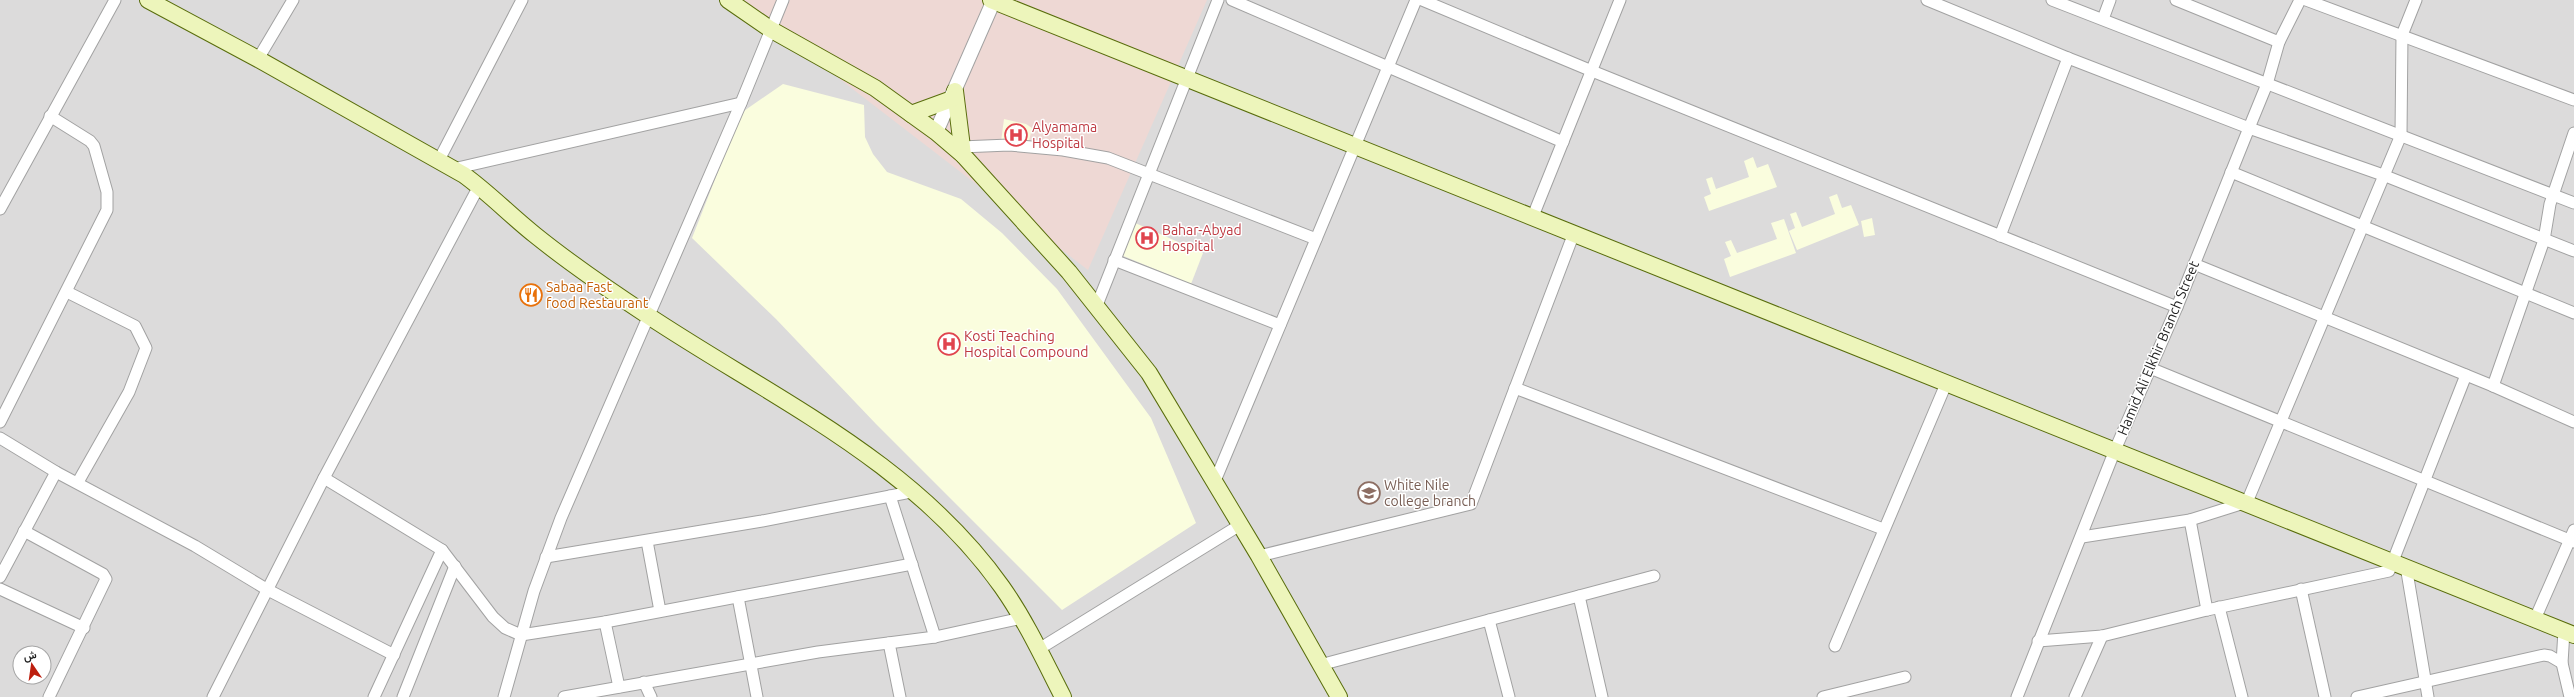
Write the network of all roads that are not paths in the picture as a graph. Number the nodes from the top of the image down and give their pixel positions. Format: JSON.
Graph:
{"nodes":[{"id":1,"x":115,"y":0,"type":"edge"},
{"id":2,"x":148,"y":0,"type":"edge"},
{"id":3,"x":293,"y":0,"type":"edge"},
{"id":4,"x":522,"y":0,"type":"edge"},
{"id":5,"x":728,"y":0,"type":"edge"},
{"id":6,"x":783,"y":0,"type":"edge"},
{"id":7,"x":993,"y":0,"type":"edge"},
{"id":8,"x":1218,"y":0,"type":"edge"},
{"id":9,"x":1232,"y":0,"type":"edge"},
{"id":10,"x":1416,"y":0,"type":"edge"},
{"id":11,"x":1422,"y":0,"type":"edge"},
{"id":12,"x":1620,"y":0,"type":"edge"},
{"id":13,"x":1927,"y":0,"type":"edge"},
{"id":14,"x":2052,"y":0,"type":"edge"},
{"id":15,"x":2110,"y":0,"type":"edge"},
{"id":16,"x":2176,"y":0,"type":"edge"},
{"id":17,"x":2300,"y":0,"type":"edge"},
{"id":18,"x":2306,"y":0,"type":"edge"},
{"id":19,"x":2416,"y":0,"type":"edge"},
{"id":20,"x":2103,"y":19,"type":"junction"},
{"id":21,"x":770,"y":29,"type":"junction"},
{"id":22,"x":2402,"y":35,"type":"junction"},
{"id":23,"x":2279,"y":42,"type":"junction"},
{"id":24,"x":2068,"y":58,"type":"junction"},
{"id":25,"x":258,"y":59,"type":"junction"},
{"id":26,"x":1388,"y":66,"type":"junction"},
{"id":27,"x":1592,"y":71,"type":"junction"},
{"id":28,"x":1187,"y":79,"type":"junction"},
{"id":29,"x":2267,"y":84,"type":"junction"},
{"id":30,"x":953,"y":95,"type":"junction"},
{"id":31,"x":2574,"y":100,"type":"edge"},
{"id":32,"x":741,"y":103,"type":"junction"},
{"id":33,"x":911,"y":114,"type":"junction"},
{"id":34,"x":50,"y":116,"type":"junction"},
{"id":35,"x":2249,"y":128,"type":"junction"},
{"id":36,"x":936,"y":132,"type":"junction"},
{"id":37,"x":2574,"y":133,"type":"edge"},
{"id":38,"x":2401,"y":135,"type":"junction"},
{"id":39,"x":1563,"y":142,"type":"junction"},
{"id":40,"x":1356,"y":145,"type":"junction"},
{"id":41,"x":962,"y":151,"type":"junction"},
{"id":42,"x":446,"y":165,"type":"junction"},
{"id":43,"x":1149,"y":172,"type":"junction"},
{"id":44,"x":2231,"y":172,"type":"junction"},
{"id":45,"x":2383,"y":175,"type":"junction"},
{"id":46,"x":479,"y":186,"type":"junction"},
{"id":47,"x":2554,"y":196,"type":"junction"},
{"id":48,"x":2574,"y":203,"type":"edge"},
{"id":49,"x":0,"y":210,"type":"edge"},
{"id":50,"x":1533,"y":216,"type":"junction"},
{"id":51,"x":2362,"y":226,"type":"junction"},
{"id":52,"x":1574,"y":233,"type":"junction"},
{"id":53,"x":2000,"y":236,"type":"junction"},
{"id":54,"x":1316,"y":239,"type":"junction"},
{"id":55,"x":2544,"y":240,"type":"junction"},
{"id":56,"x":2574,"y":251,"type":"edge"},
{"id":57,"x":1114,"y":260,"type":"junction"},
{"id":58,"x":2194,"y":264,"type":"junction"},
{"id":59,"x":67,"y":292,"type":"junction"},
{"id":60,"x":2527,"y":294,"type":"junction"},
{"id":61,"x":1097,"y":305,"type":"junction"},
{"id":62,"x":2176,"y":307,"type":"junction"},
{"id":63,"x":2574,"y":313,"type":"edge"},
{"id":64,"x":649,"y":316,"type":"junction"},
{"id":65,"x":2323,"y":318,"type":"junction"},
{"id":66,"x":1280,"y":325,"type":"junction"},
{"id":67,"x":2150,"y":368,"type":"junction"},
{"id":68,"x":2466,"y":375,"type":"junction"},
{"id":69,"x":1946,"y":384,"type":"junction"},
{"id":70,"x":2493,"y":386,"type":"junction"},
{"id":71,"x":1515,"y":388,"type":"junction"},
{"id":72,"x":2280,"y":421,"type":"junction"},
{"id":73,"x":0,"y":422,"type":"edge"},
{"id":74,"x":2574,"y":422,"type":"edge"},
{"id":75,"x":0,"y":438,"type":"edge"},
{"id":76,"x":2115,"y":450,"type":"junction"},
{"id":77,"x":56,"y":472,"type":"junction"},
{"id":78,"x":324,"y":478,"type":"junction"},
{"id":79,"x":2424,"y":479,"type":"junction"},
{"id":80,"x":1214,"y":481,"type":"junction"},
{"id":81,"x":78,"y":482,"type":"junction"},
{"id":82,"x":916,"y":491,"type":"junction"},
{"id":83,"x":890,"y":496,"type":"junction"},
{"id":84,"x":2247,"y":502,"type":"junction"},
{"id":85,"x":2190,"y":520,"type":"junction"},
{"id":86,"x":1240,"y":525,"type":"junction"},
{"id":87,"x":1883,"y":529,"type":"junction"},
{"id":88,"x":24,"y":531,"type":"junction"},
{"id":89,"x":2082,"y":537,"type":"junction"},
{"id":90,"x":2573,"y":537,"type":"edge"},
{"id":91,"x":647,"y":541,"type":"junction"},
{"id":92,"x":442,"y":550,"type":"junction"},
{"id":93,"x":1259,"y":556,"type":"junction"},
{"id":94,"x":546,"y":557,"type":"junction"},
{"id":95,"x":912,"y":564,"type":"junction"},
{"id":96,"x":2400,"y":564,"type":"junction"},
{"id":97,"x":454,"y":566,"type":"junction"},
{"id":98,"x":1654,"y":576,"type":"dead end"},
{"id":99,"x":0,"y":577,"type":"edge"},
{"id":100,"x":0,"y":589,"type":"edge"},
{"id":101,"x":2301,"y":589,"type":"junction"},
{"id":102,"x":268,"y":590,"type":"junction"},
{"id":103,"x":1579,"y":596,"type":"junction"},
{"id":104,"x":738,"y":597,"type":"junction"},
{"id":105,"x":2219,"y":607,"type":"junction"},
{"id":106,"x":2207,"y":610,"type":"junction"},
{"id":107,"x":660,"y":611,"type":"junction"},
{"id":108,"x":1022,"y":618,"type":"junction"},
{"id":109,"x":2535,"y":619,"type":"junction"},
{"id":110,"x":1489,"y":620,"type":"junction"},
{"id":111,"x":605,"y":622,"type":"junction"},
{"id":112,"x":84,"y":628,"type":"junction"},
{"id":113,"x":2569,"y":633,"type":"edge"},
{"id":114,"x":521,"y":635,"type":"junction"},
{"id":115,"x":2102,"y":636,"type":"junction"},
{"id":116,"x":935,"y":637,"type":"junction"},
{"id":117,"x":2038,"y":641,"type":"junction"},
{"id":118,"x":889,"y":643,"type":"junction"},
{"id":119,"x":1835,"y":646,"type":"dead end"},
{"id":120,"x":1039,"y":649,"type":"junction"},
{"id":121,"x":394,"y":655,"type":"junction"},
{"id":122,"x":751,"y":663,"type":"junction"},
{"id":123,"x":2562,"y":664,"type":"junction"},
{"id":124,"x":1320,"y":665,"type":"junction"},
{"id":125,"x":1905,"y":677,"type":"dead end"},
{"id":126,"x":644,"y":682,"type":"junction"},
{"id":127,"x":2425,"y":682,"type":"junction"},
{"id":128,"x":619,"y":687,"type":"junction"},
{"id":129,"x":49,"y":697,"type":"edge"},
{"id":130,"x":214,"y":697,"type":"edge"},
{"id":131,"x":374,"y":697,"type":"edge"},
{"id":132,"x":403,"y":697,"type":"edge"},
{"id":133,"x":504,"y":697,"type":"edge"},
{"id":134,"x":564,"y":697,"type":"edge"},
{"id":135,"x":651,"y":697,"type":"edge"},
{"id":136,"x":757,"y":697,"type":"edge"},
{"id":137,"x":900,"y":697,"type":"edge"},
{"id":138,"x":1063,"y":697,"type":"edge"},
{"id":139,"x":1339,"y":697,"type":"edge"},
{"id":140,"x":1509,"y":697,"type":"edge"},
{"id":141,"x":1602,"y":697,"type":"edge"},
{"id":142,"x":1823,"y":697,"type":"edge"},
{"id":143,"x":2017,"y":697,"type":"edge"},
{"id":144,"x":2075,"y":697,"type":"edge"},
{"id":145,"x":2242,"y":697,"type":"edge"},
{"id":146,"x":2325,"y":697,"type":"edge"},
{"id":147,"x":2357,"y":697,"type":"edge"},
{"id":148,"x":2428,"y":697,"type":"edge"},
{"id":149,"x":2570,"y":697,"type":"edge"}],
"edges":[{"from":1,"to":34,"type":"street"},
{"from":2,"to":25,"type":"main road"},
{"from":3,"to":25,"type":"street"},
{"from":4,"to":42,"type":"street"},
{"from":5,"to":21,"type":"main road"},
{"from":6,"to":21,"type":"street"},
{"from":7,"to":28,"type":"main road"},
{"from":7,"to":30,"type":"street"},
{"from":8,"to":28,"type":"street"},
{"from":9,"to":26,"type":"street"},
{"from":10,"to":26,"type":"street"},
{"from":11,"to":27,"type":"street"},
{"from":12,"to":27,"type":"street"},
{"from":13,"to":24,"type":"street"},
{"from":14,"to":20,"type":"street"},
{"from":15,"to":20,"type":"street"},
{"from":16,"to":23,"type":"street"},
{"from":17,"to":23,"type":"street","name":"Hamid Ali Elkhir Branch Street"},
{"from":18,"to":22,"type":"street"},
{"from":19,"to":22,"type":"street"},
{"from":20,"to":29,"type":"street"},
{"from":21,"to":32,"type":"street"},
{"from":21,"to":33,"type":"main road"},
{"from":22,"to":31,"type":"street"},
{"from":22,"to":38,"type":"street"},
{"from":23,"to":29,"type":"street","name":"Hamid Ali Elkhir Branch Street"},
{"from":24,"to":35,"type":"street"},
{"from":24,"to":53,"type":"street"},
{"from":25,"to":42,"type":"main road"},
{"from":26,"to":39,"type":"street"},
{"from":26,"to":40,"type":"street"},
{"from":27,"to":39,"type":"street"},
{"from":27,"to":53,"type":"street"},
{"from":28,"to":40,"type":"main road"},
{"from":28,"to":43,"type":"street"},
{"from":29,"to":35,"type":"street","name":"Hamid Ali Elkhir Branch Street"},
{"from":29,"to":38,"type":"street"},
{"from":30,"to":33,"type":"main road"},
{"from":30,"to":36,"type":"street"},
{"from":30,"to":41,"type":"main road"},
{"from":32,"to":42,"type":"street"},
{"from":32,"to":64,"type":"street"},
{"from":33,"to":36,"type":"main road"},
{"from":34,"to":49,"type":"street"},
{"from":34,"to":59,"type":"street"},
{"from":35,"to":44,"type":"street","name":"Hamid Ali Elkhir Branch Street"},
{"from":35,"to":45,"type":"street"},
{"from":36,"to":41,"type":"main road"},
{"from":37,"to":47,"type":"street"},
{"from":38,"to":45,"type":"street"},
{"from":38,"to":47,"type":"street"},
{"from":39,"to":50,"type":"street"},
{"from":40,"to":50,"type":"main road"},
{"from":40,"to":54,"type":"street"},
{"from":41,"to":43,"type":"street"},
{"from":41,"to":61,"type":"main road"},
{"from":42,"to":46,"type":"main road"},
{"from":43,"to":54,"type":"street"},
{"from":43,"to":57,"type":"street"},
{"from":44,"to":51,"type":"street"},
{"from":44,"to":58,"type":"street","name":"Hamid Ali Elkhir Branch Street"},
{"from":45,"to":51,"type":"street"},
{"from":45,"to":55,"type":"street"},
{"from":46,"to":64,"type":"main road"},
{"from":46,"to":78,"type":"street"},
{"from":47,"to":48,"type":"street"},
{"from":47,"to":55,"type":"street"},
{"from":50,"to":52,"type":"main road"},
{"from":51,"to":60,"type":"street"},
{"from":51,"to":65,"type":"street"},
{"from":52,"to":69,"type":"main road"},
{"from":52,"to":71,"type":"street"},
{"from":53,"to":62,"type":"street"},
{"from":54,"to":66,"type":"street"},
{"from":55,"to":56,"type":"street"},
{"from":55,"to":60,"type":"street"},
{"from":57,"to":61,"type":"street"},
{"from":57,"to":66,"type":"street"},
{"from":58,"to":62,"type":"street","name":"Hamid Ali Elkhir Branch Street"},
{"from":58,"to":65,"type":"street"},
{"from":59,"to":73,"type":"street"},
{"from":59,"to":81,"type":"street"},
{"from":60,"to":63,"type":"street"},
{"from":60,"to":70,"type":"street"},
{"from":61,"to":80,"type":"main road"},
{"from":62,"to":67,"type":"street","name":"Hamid Ali Elkhir Branch Street"},
{"from":64,"to":82,"type":"main road"},
{"from":64,"to":94,"type":"street"},
{"from":65,"to":68,"type":"street"},
{"from":65,"to":72,"type":"street"},
{"from":66,"to":80,"type":"street"},
{"from":67,"to":72,"type":"street"},
{"from":67,"to":76,"type":"street","name":"Hamid Ali Elkhir Branch Street"},
{"from":68,"to":70,"type":"street"},
{"from":68,"to":79,"type":"street"},
{"from":69,"to":76,"type":"main road"},
{"from":69,"to":87,"type":"street"},
{"from":70,"to":74,"type":"street"},
{"from":71,"to":87,"type":"street"},
{"from":71,"to":93,"type":"street"},
{"from":72,"to":79,"type":"street"},
{"from":72,"to":84,"type":"street"},
{"from":75,"to":77,"type":"street"},
{"from":76,"to":84,"type":"main road"},
{"from":76,"to":89,"type":"street","name":"Hamid Ali Elkhir Branch Street"},
{"from":77,"to":81,"type":"street"},
{"from":77,"to":88,"type":"street"},
{"from":78,"to":92,"type":"street"},
{"from":78,"to":102,"type":"street"},
{"from":79,"to":90,"type":"street"},
{"from":79,"to":96,"type":"street"},
{"from":80,"to":86,"type":"main road"},
{"from":81,"to":102,"type":"street"},
{"from":82,"to":83,"type":"street"},
{"from":82,"to":108,"type":"main road"},
{"from":83,"to":91,"type":"street"},
{"from":83,"to":95,"type":"street"},
{"from":84,"to":85,"type":"street"},
{"from":84,"to":96,"type":"main road"},
{"from":85,"to":89,"type":"street"},
{"from":85,"to":106,"type":"street"},
{"from":86,"to":93,"type":"main road"},
{"from":86,"to":120,"type":"street"},
{"from":87,"to":119,"type":"street"},
{"from":88,"to":99,"type":"street"},
{"from":88,"to":112,"type":"street"},
{"from":89,"to":117,"type":"street","name":"Hamid Ali Elkhir Branch Street"},
{"from":90,"to":109,"type":"street"},
{"from":91,"to":94,"type":"street"},
{"from":91,"to":107,"type":"street"},
{"from":92,"to":97,"type":"street"},
{"from":92,"to":121,"type":"street"},
{"from":93,"to":124,"type":"main road"},
{"from":94,"to":114,"type":"street"},
{"from":95,"to":104,"type":"street"},
{"from":95,"to":116,"type":"street"},
{"from":96,"to":101,"type":"street"},
{"from":96,"to":109,"type":"main road"},
{"from":96,"to":127,"type":"street"},
{"from":97,"to":114,"type":"street"},
{"from":97,"to":132,"type":"street"},
{"from":98,"to":103,"type":"street"},
{"from":100,"to":112,"type":"street"},
{"from":101,"to":105,"type":"street"},
{"from":101,"to":146,"type":"street"},
{"from":102,"to":121,"type":"street"},
{"from":102,"to":130,"type":"street"},
{"from":103,"to":110,"type":"street"},
{"from":103,"to":141,"type":"street"},
{"from":104,"to":107,"type":"street"},
{"from":104,"to":122,"type":"street"},
{"from":105,"to":106,"type":"street"},
{"from":105,"to":145,"type":"street"},
{"from":106,"to":115,"type":"street"},
{"from":107,"to":111,"type":"street"},
{"from":108,"to":116,"type":"street"},
{"from":108,"to":120,"type":"main road"},
{"from":109,"to":113,"type":"main road"},
{"from":110,"to":124,"type":"street"},
{"from":110,"to":140,"type":"street"},
{"from":111,"to":114,"type":"street"},
{"from":111,"to":128,"type":"street"},
{"from":112,"to":129,"type":"street"},
{"from":113,"to":123,"type":"street"},
{"from":114,"to":133,"type":"street"},
{"from":115,"to":117,"type":"street"},
{"from":115,"to":144,"type":"street"},
{"from":116,"to":118,"type":"street"},
{"from":117,"to":143,"type":"street","name":"Hamid Ali Elkhir Branch Street"},
{"from":118,"to":122,"type":"street"},
{"from":118,"to":137,"type":"street"},
{"from":120,"to":138,"type":"main road"},
{"from":121,"to":131,"type":"street"},
{"from":122,"to":126,"type":"street"},
{"from":122,"to":136,"type":"street"},
{"from":123,"to":127,"type":"street"},
{"from":123,"to":149,"type":"street"},
{"from":124,"to":139,"type":"main road"},
{"from":125,"to":142,"type":"street"},
{"from":126,"to":128,"type":"street"},
{"from":126,"to":135,"type":"street"},
{"from":127,"to":147,"type":"street"},
{"from":127,"to":148,"type":"street"},
{"from":128,"to":134,"type":"street"}]}
